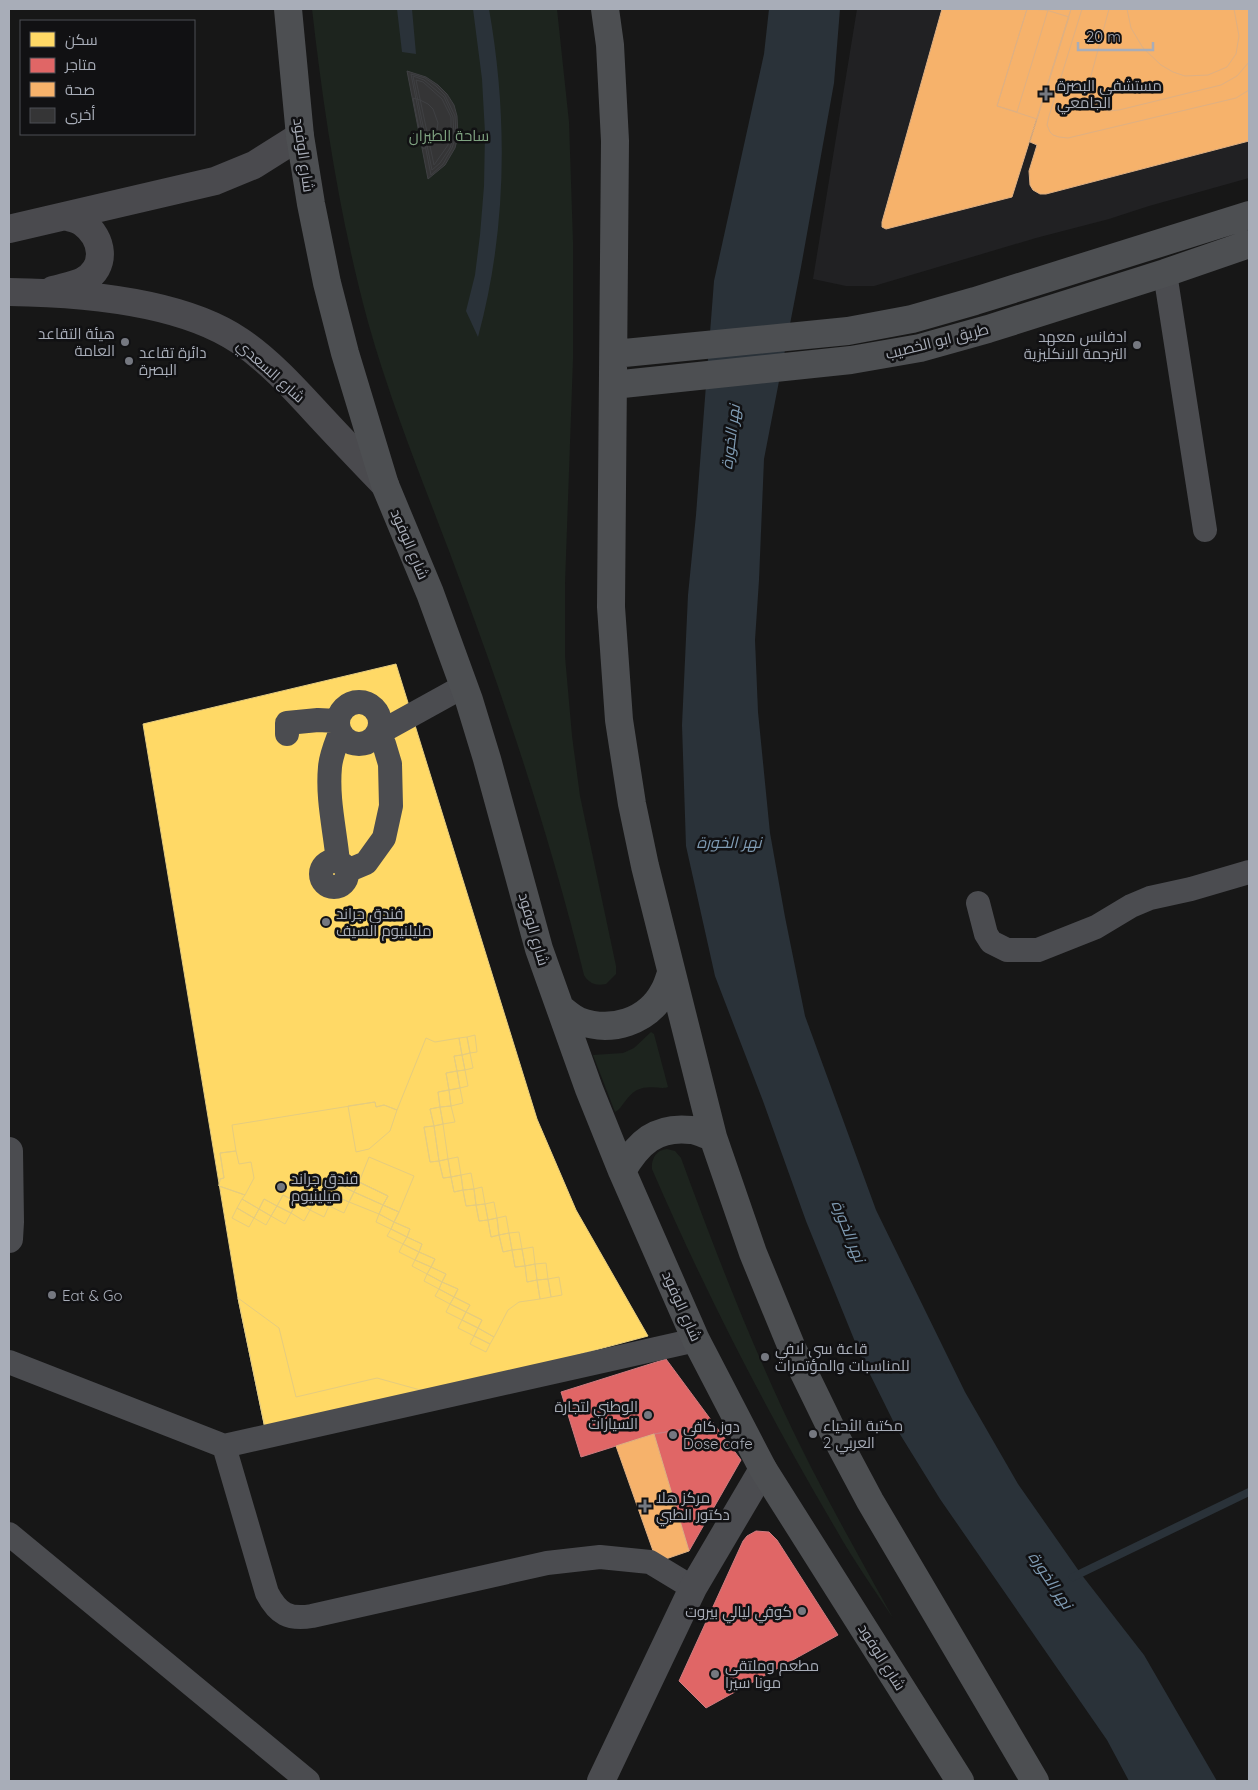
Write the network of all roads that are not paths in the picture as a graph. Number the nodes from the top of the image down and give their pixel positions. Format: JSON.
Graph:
{"nodes":[{"id":1,"x":288,"y":9,"type":"edge"},
{"id":2,"x":605,"y":9,"type":"edge"},
{"id":3,"x":300,"y":136,"type":"junction"},
{"id":4,"x":1249,"y":215,"type":"edge"},
{"id":5,"x":65,"y":216,"type":"junction"},
{"id":6,"x":9,"y":229,"type":"edge"},
{"id":7,"x":1249,"y":244,"type":"edge"},
{"id":8,"x":1165,"y":273,"type":"junction"},
{"id":9,"x":9,"y":292,"type":"edge"},
{"id":10,"x":42,"y":292,"type":"junction"},
{"id":11,"x":614,"y":354,"type":"junction"},
{"id":12,"x":613,"y":385,"type":"junction"},
{"id":13,"x":385,"y":485,"type":"junction"},
{"id":14,"x":1205,"y":530,"type":"dead end"},
{"id":15,"x":464,"y":686,"type":"junction"},
{"id":16,"x":338,"y":727,"type":"junction"},
{"id":17,"x":378,"y":731,"type":"junction"},
{"id":18,"x":287,"y":734,"type":"dead end"},
{"id":19,"x":1249,"y":872,"type":"edge"},
{"id":20,"x":978,"y":903,"type":"dead end"},
{"id":21,"x":671,"y":973,"type":"junction"},
{"id":22,"x":560,"y":1008,"type":"junction"},
{"id":23,"x":713,"y":1138,"type":"junction"},
{"id":24,"x":9,"y":1151,"type":"edge"},
{"id":25,"x":622,"y":1171,"type":"junction"},
{"id":26,"x":9,"y":1239,"type":"edge"},
{"id":27,"x":696,"y":1340,"type":"junction"},
{"id":28,"x":9,"y":1362,"type":"edge"},
{"id":29,"x":224,"y":1446,"type":"junction"},
{"id":30,"x":763,"y":1469,"type":"junction"},
{"id":31,"x":9,"y":1534,"type":"edge"},
{"id":32,"x":693,"y":1588,"type":"junction"},
{"id":33,"x":308,"y":1781,"type":"edge"},
{"id":34,"x":601,"y":1781,"type":"edge"},
{"id":35,"x":960,"y":1781,"type":"edge"},
{"id":36,"x":1035,"y":1781,"type":"edge"}],
"edges":[{"from":1,"to":3,"type":"main road","name":"شارع الوفود"},
{"from":2,"to":11,"type":"main road"},
{"from":3,"to":5,"type":"main road"},
{"from":3,"to":13,"type":"main road","name":"شارع الوفود"},
{"from":4,"to":11,"type":"main road","name":"طريق ابو الخصيب"},
{"from":5,"to":6,"type":"main road"},
{"from":5,"to":10,"type":"main road"},
{"from":7,"to":8,"type":"main road","name":"طريق ابو الخصيب"},
{"from":8,"to":12,"type":"main road","name":"طريق ابو الخصيب"},
{"from":8,"to":14,"type":"street"},
{"from":9,"to":10,"type":"main road","name":"شارع السعدي"},
{"from":10,"to":13,"type":"main road","name":"شارع السعدي"},
{"from":11,"to":12,"type":"main road"},
{"from":12,"to":21,"type":"main road"},
{"from":13,"to":15,"type":"main road","name":"شارع الوفود"},
{"from":15,"to":17,"type":"street"},
{"from":15,"to":22,"type":"main road","name":"شارع الوفود"},
{"from":16,"to":17,"type":"street"},
{"from":16,"to":17,"type":"street"},
{"from":16,"to":17,"type":"street"},
{"from":16,"to":18,"type":"street"},
{"from":19,"to":20,"type":"street"},
{"from":21,"to":22,"type":"main road"},
{"from":21,"to":23,"type":"main road"},
{"from":22,"to":25,"type":"main road","name":"شارع الوفود"},
{"from":23,"to":25,"type":"main road"},
{"from":23,"to":36,"type":"main road"},
{"from":24,"to":26,"type":"street"},
{"from":25,"to":27,"type":"main road","name":"شارع الوفود"},
{"from":27,"to":29,"type":"street"},
{"from":27,"to":30,"type":"main road","name":"شارع الوفود"},
{"from":28,"to":29,"type":"street"},
{"from":29,"to":32,"type":"street"},
{"from":30,"to":32,"type":"street"},
{"from":30,"to":35,"type":"main road","name":"شارع الوفود"},
{"from":31,"to":33,"type":"street"},
{"from":32,"to":34,"type":"street"}]}
